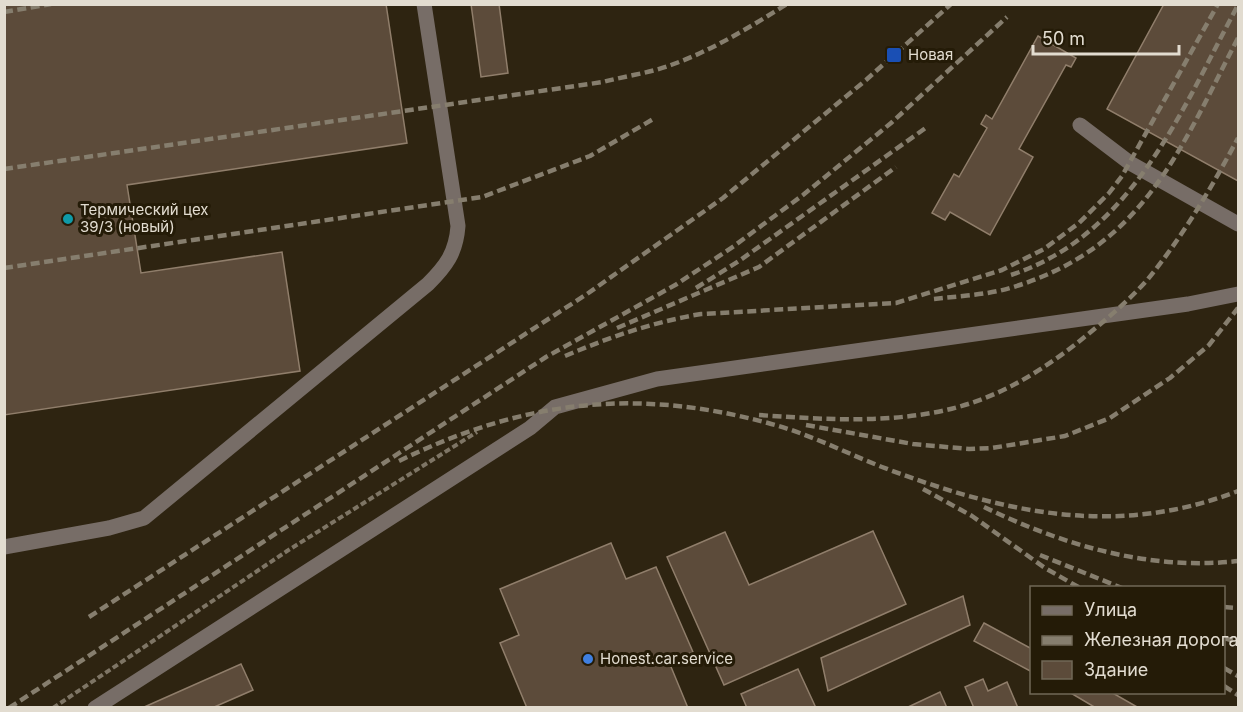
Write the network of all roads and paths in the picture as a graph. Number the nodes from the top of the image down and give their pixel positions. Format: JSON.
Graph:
{"nodes":[{"id":1,"x":424,"y":4,"type":"edge"},
{"id":2,"x":1080,"y":125,"type":"dead end"},
{"id":3,"x":1239,"y":224,"type":"edge"},
{"id":4,"x":1239,"y":294,"type":"edge"},
{"id":5,"x":477,"y":432,"type":"dead end"},
{"id":6,"x":4,"y":547,"type":"edge"},
{"id":7,"x":53,"y":708,"type":"edge"},
{"id":8,"x":95,"y":708,"type":"edge"}],
"edges":[{"from":1,"to":6,"type":"lane"},
{"from":2,"to":3,"type":"lane"},
{"from":4,"to":8,"type":"lane"},
{"from":5,"to":7,"type":"path"}]}
